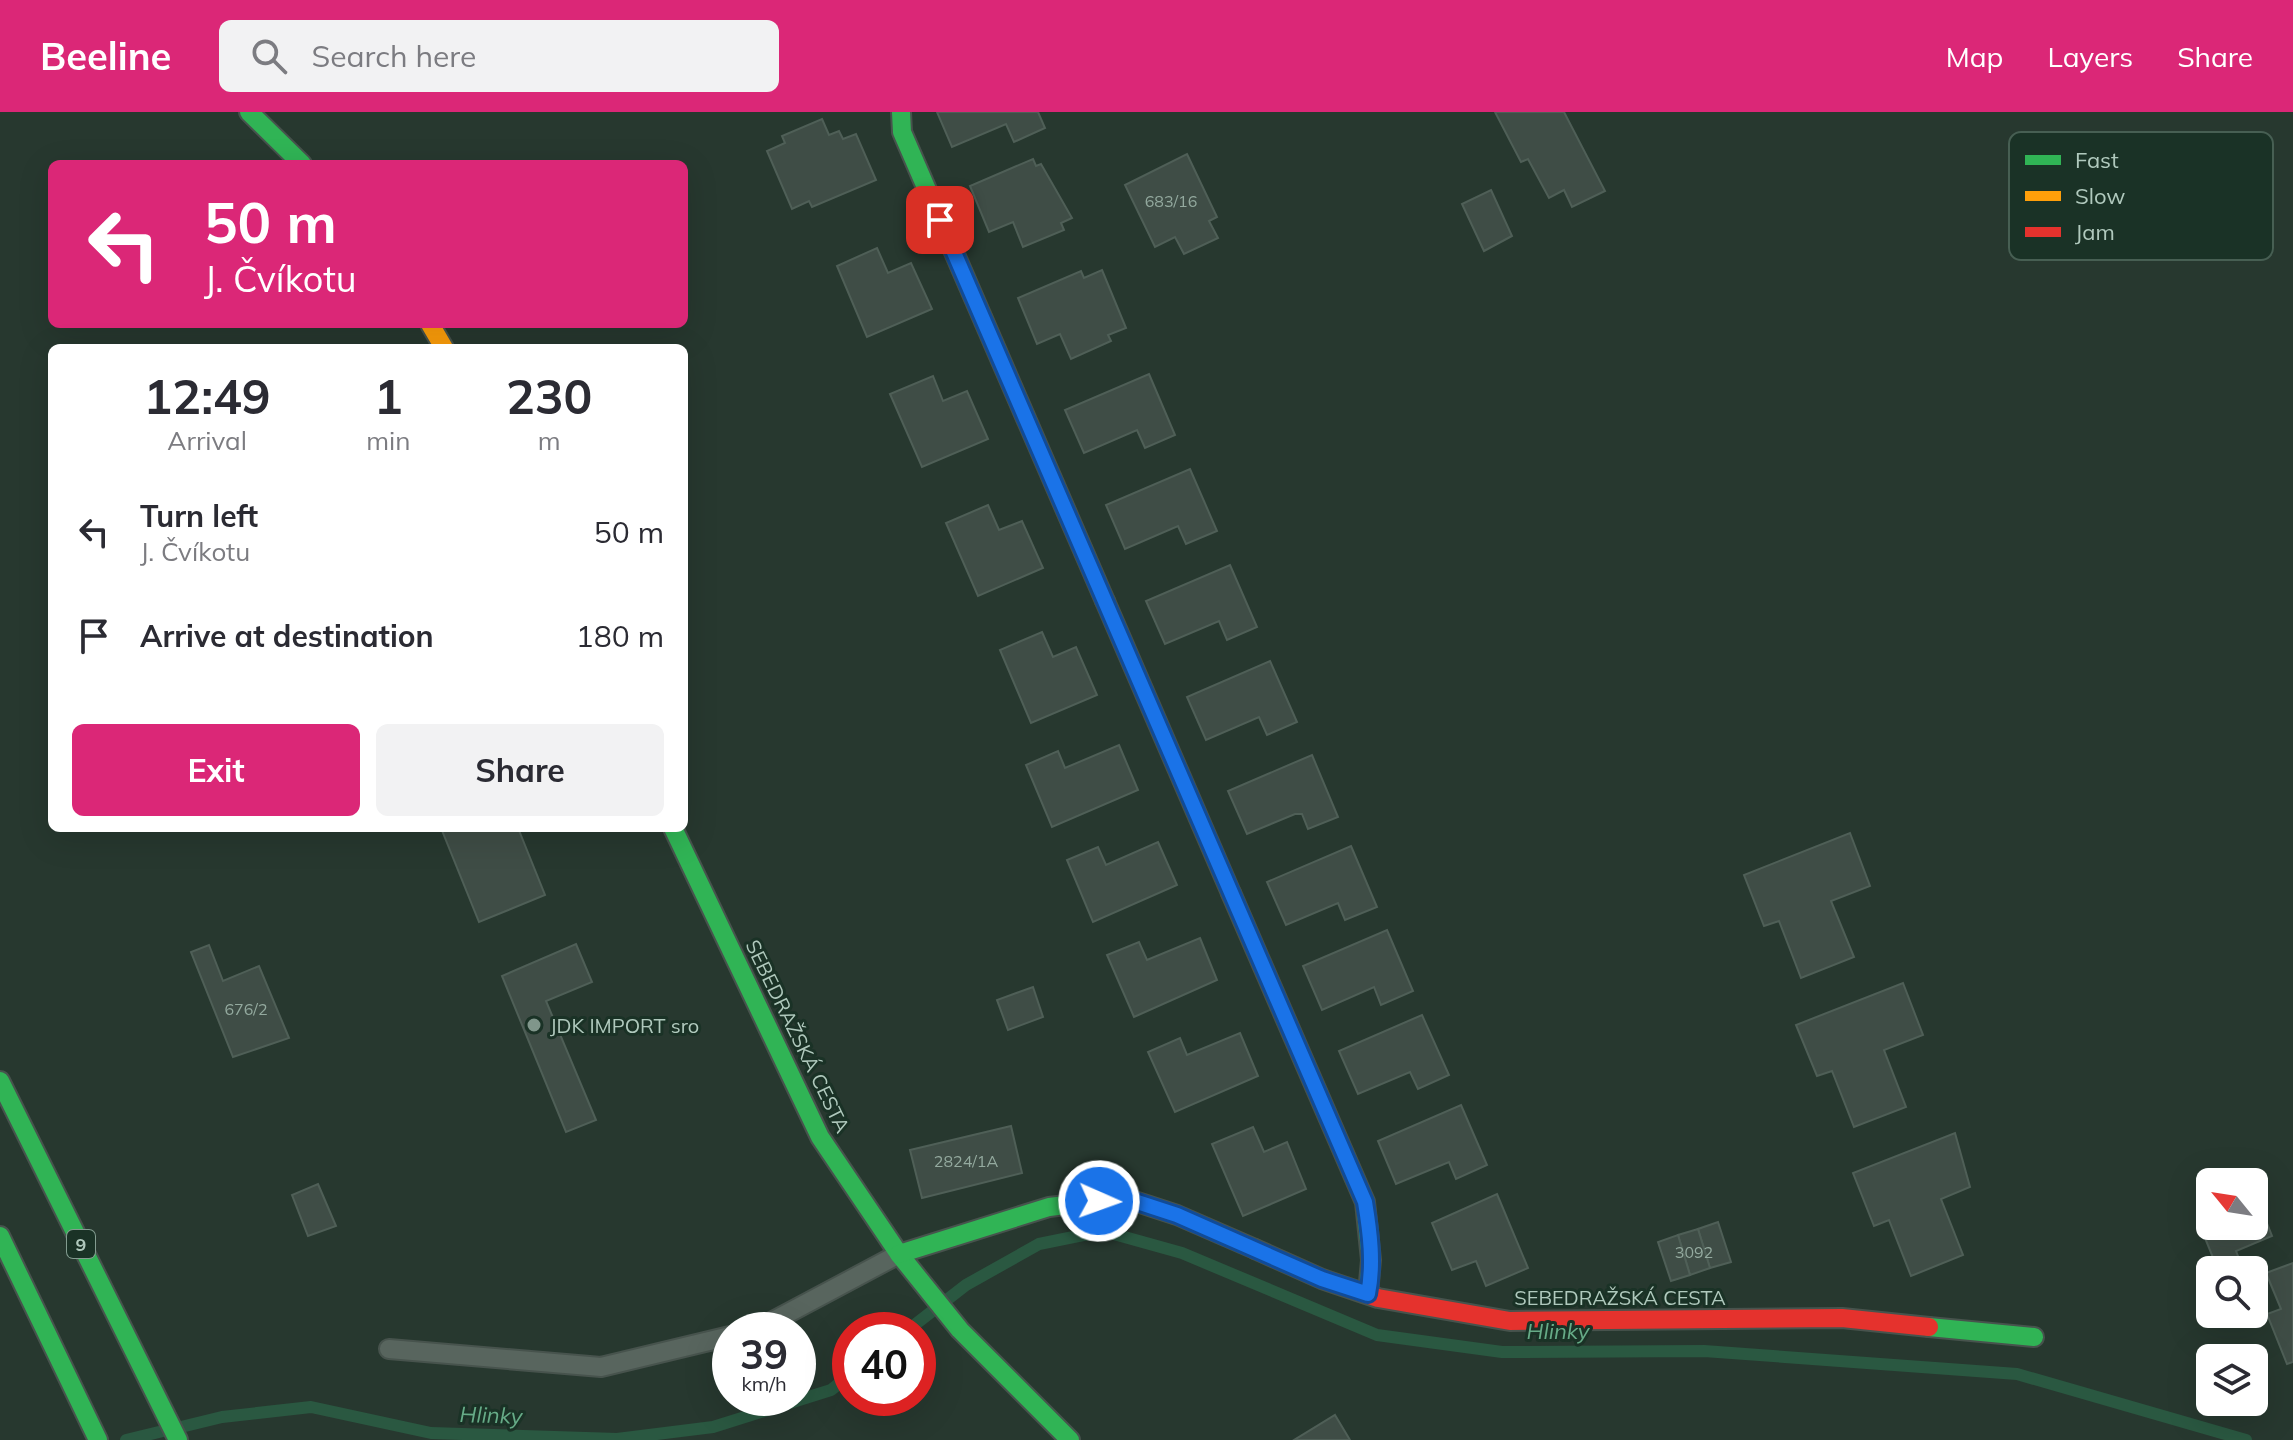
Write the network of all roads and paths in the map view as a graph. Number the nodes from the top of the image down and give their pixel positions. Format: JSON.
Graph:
{"nodes":[{"id":1,"x":249,"y":112,"type":"edge"},
{"id":2,"x":901,"y":112,"type":"edge"},
{"id":3,"x":298,"y":160,"type":"edge"},
{"id":4,"x":675,"y":832,"type":"edge"},
{"id":5,"x":0,"y":1081,"type":"edge"},
{"id":6,"x":0,"y":1236,"type":"edge"},
{"id":7,"x":899,"y":1254,"type":"junction"},
{"id":8,"x":1368,"y":1294,"type":"junction"},
{"id":9,"x":790,"y":1312,"type":"edge"},
{"id":10,"x":2034,"y":1337,"type":"dead end"},
{"id":11,"x":712,"y":1340,"type":"edge"},
{"id":12,"x":389,"y":1349,"type":"dead end"},
{"id":13,"x":98,"y":1440,"type":"edge"},
{"id":14,"x":178,"y":1440,"type":"edge"},
{"id":15,"x":1070,"y":1440,"type":"edge"}],
"edges":[{"from":1,"to":3,"type":"street"},
{"from":2,"to":8,"type":"street"},
{"from":4,"to":7,"type":"street","name":"SEBEDRAŽSKÁ CESTA"},
{"from":5,"to":14,"type":"street","number":"9"},
{"from":6,"to":13,"type":"street"},
{"from":7,"to":8,"type":"street","name":"SEBEDRAŽSKÁ CESTA"},
{"from":7,"to":9,"type":"lane"},
{"from":7,"to":15,"type":"street","name":"SEBEDRAŽSKÁ CESTA"},
{"from":8,"to":10,"type":"street","name":"SEBEDRAŽSKÁ CESTA"},
{"from":11,"to":12,"type":"lane"}]}
